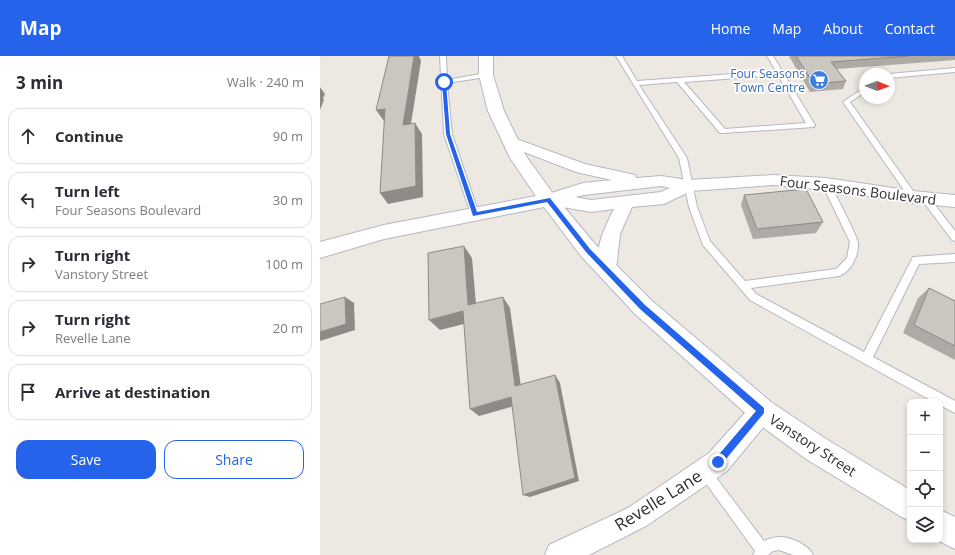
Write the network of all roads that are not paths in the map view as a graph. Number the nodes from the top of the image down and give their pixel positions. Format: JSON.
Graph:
{"nodes":[{"id":1,"x":443,"y":56,"type":"edge"},
{"id":2,"x":486,"y":56,"type":"edge"},
{"id":3,"x":619,"y":56,"type":"edge"},
{"id":4,"x":770,"y":56,"type":"edge"},
{"id":5,"x":955,"y":70,"type":"edge"},
{"id":6,"x":780,"y":73,"type":"junction"},
{"id":7,"x":486,"y":75,"type":"junction"},
{"id":8,"x":895,"y":75,"type":"edge"},
{"id":9,"x":679,"y":80,"type":"junction"},
{"id":10,"x":444,"y":82,"type":"junction"},
{"id":11,"x":635,"y":83,"type":"junction"},
{"id":12,"x":859,"y":93,"type":"edge"},
{"id":13,"x":511,"y":142,"type":"junction"},
{"id":14,"x":642,"y":183,"type":"junction"},
{"id":15,"x":826,"y":184,"type":"junction"},
{"id":16,"x":688,"y":186,"type":"junction"},
{"id":17,"x":919,"y":197,"type":"junction"},
{"id":18,"x":548,"y":200,"type":"junction"},
{"id":19,"x":955,"y":201,"type":"edge"},
{"id":20,"x":627,"y":202,"type":"junction"},
{"id":21,"x":475,"y":214,"type":"junction"},
{"id":22,"x":955,"y":238,"type":"edge"},
{"id":23,"x":320,"y":250,"type":"edge"},
{"id":24,"x":955,"y":258,"type":"edge"},
{"id":25,"x":607,"y":270,"type":"junction"},
{"id":26,"x":743,"y":286,"type":"junction"},
{"id":27,"x":866,"y":359,"type":"junction"},
{"id":28,"x":955,"y":407,"type":"edge"},
{"id":29,"x":762,"y":411,"type":"junction"},
{"id":30,"x":704,"y":471,"type":"junction"},
{"id":31,"x":907,"y":504,"type":"edge"},
{"id":32,"x":943,"y":526,"type":"edge"},
{"id":33,"x":955,"y":534,"type":"edge"},
{"id":34,"x":761,"y":553,"type":"edge"},
{"id":35,"x":559,"y":555,"type":"edge"},
{"id":36,"x":806,"y":555,"type":"edge"}],
"edges":[{"from":1,"to":10,"type":"lane"},
{"from":2,"to":7,"type":"street","name":"Vanstory Street"},
{"from":3,"to":11,"type":"lane"},
{"from":4,"to":6,"type":"lane"},
{"from":5,"to":8,"type":"lane"},
{"from":6,"to":9,"type":"lane"},
{"from":6,"to":9,"type":"lane"},
{"from":7,"to":10,"type":"lane"},
{"from":7,"to":13,"type":"street","name":"Vanstory Street"},
{"from":9,"to":11,"type":"lane"},
{"from":10,"to":21,"type":"lane"},
{"from":11,"to":16,"type":"lane"},
{"from":12,"to":17,"type":"lane"},
{"from":13,"to":14,"type":"street"},
{"from":13,"to":18,"type":"street","name":"Vanstory Street"},
{"from":14,"to":16,"type":"street","name":"Four Seasons Boulevard"},
{"from":14,"to":18,"type":"street","name":"Four Seasons Boulevard"},
{"from":15,"to":16,"type":"street","name":"Four Seasons Boulevard"},
{"from":15,"to":17,"type":"street","name":"Four Seasons Boulevard"},
{"from":15,"to":26,"type":"lane"},
{"from":16,"to":20,"type":"street","name":"Four Seasons Boulevard"},
{"from":16,"to":26,"type":"lane"},
{"from":17,"to":19,"type":"street","name":"Four Seasons Boulevard"},
{"from":17,"to":22,"type":"lane"},
{"from":18,"to":20,"type":"street","name":"Four Seasons Boulevard"},
{"from":18,"to":21,"type":"street","name":"Four Seasons Boulevard"},
{"from":18,"to":25,"type":"street","name":"Vanstory Street"},
{"from":20,"to":25,"type":"street"},
{"from":21,"to":23,"type":"street","name":"Four Seasons Boulevard"},
{"from":24,"to":27,"type":"lane"},
{"from":25,"to":29,"type":"street","name":"Vanstory Street"},
{"from":26,"to":27,"type":"lane"},
{"from":27,"to":28,"type":"lane"},
{"from":29,"to":30,"type":"street","name":"Revelle Lane"},
{"from":29,"to":31,"type":"street","name":"Vanstory Street"},
{"from":30,"to":34,"type":"lane"},
{"from":30,"to":35,"type":"street","name":"Revelle Lane"},
{"from":32,"to":33,"type":"street"},
{"from":34,"to":36,"type":"lane"}]}
